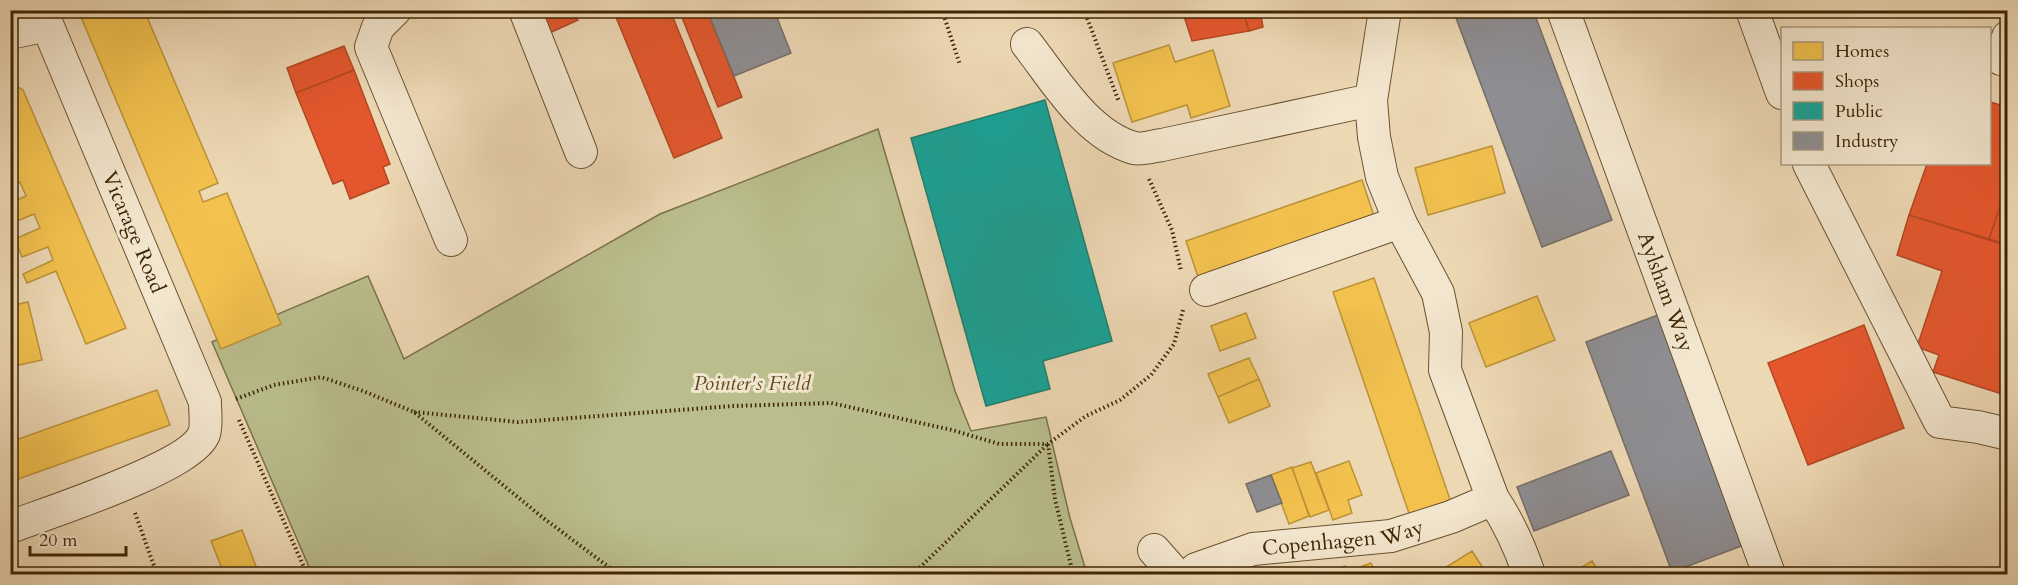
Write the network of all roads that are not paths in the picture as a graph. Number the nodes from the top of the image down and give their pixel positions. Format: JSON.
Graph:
{"nodes":[{"id":1,"x":395,"y":10,"type":"edge"},
{"id":2,"x":525,"y":10,"type":"edge"},
{"id":3,"x":1384,"y":10,"type":"edge"},
{"id":4,"x":1563,"y":10,"type":"edge"},
{"id":5,"x":1752,"y":10,"type":"edge"},
{"id":6,"x":44,"y":18,"type":"edge"},
{"id":7,"x":10,"y":33,"type":"edge"},
{"id":8,"x":1027,"y":44,"type":"dead end"},
{"id":9,"x":1781,"y":90,"type":"edge"},
{"id":10,"x":1371,"y":100,"type":"junction"},
{"id":11,"x":581,"y":152,"type":"dead end"},
{"id":12,"x":1810,"y":165,"type":"edge"},
{"id":13,"x":1400,"y":222,"type":"junction"},
{"id":14,"x":451,"y":240,"type":"dead end"},
{"id":15,"x":1191,"y":288,"type":"road end"},
{"id":16,"x":2007,"y":434,"type":"edge"},
{"id":17,"x":1493,"y":499,"type":"junction"},
{"id":18,"x":10,"y":527,"type":"edge"},
{"id":19,"x":1154,"y":550,"type":"dead end"},
{"id":20,"x":1176,"y":574,"type":"edge"},
{"id":21,"x":1191,"y":574,"type":"edge"},
{"id":22,"x":1529,"y":574,"type":"edge"},
{"id":23,"x":1769,"y":574,"type":"edge"}],
"edges":[{"from":1,"to":14,"type":"street"},
{"from":2,"to":11,"type":"street"},
{"from":3,"to":10,"type":"street"},
{"from":4,"to":23,"type":"street","name":"Aylsham Way"},
{"from":5,"to":9,"type":"street"},
{"from":6,"to":7,"type":"street"},
{"from":6,"to":18,"type":"street","name":"Vicarage Road"},
{"from":8,"to":10,"type":"street"},
{"from":10,"to":13,"type":"street"},
{"from":12,"to":16,"type":"street"},
{"from":13,"to":15,"type":"street"},
{"from":13,"to":17,"type":"street"},
{"from":17,"to":21,"type":"street","name":"Copenhagen Way"},
{"from":17,"to":22,"type":"street"},
{"from":19,"to":20,"type":"street"}]}
